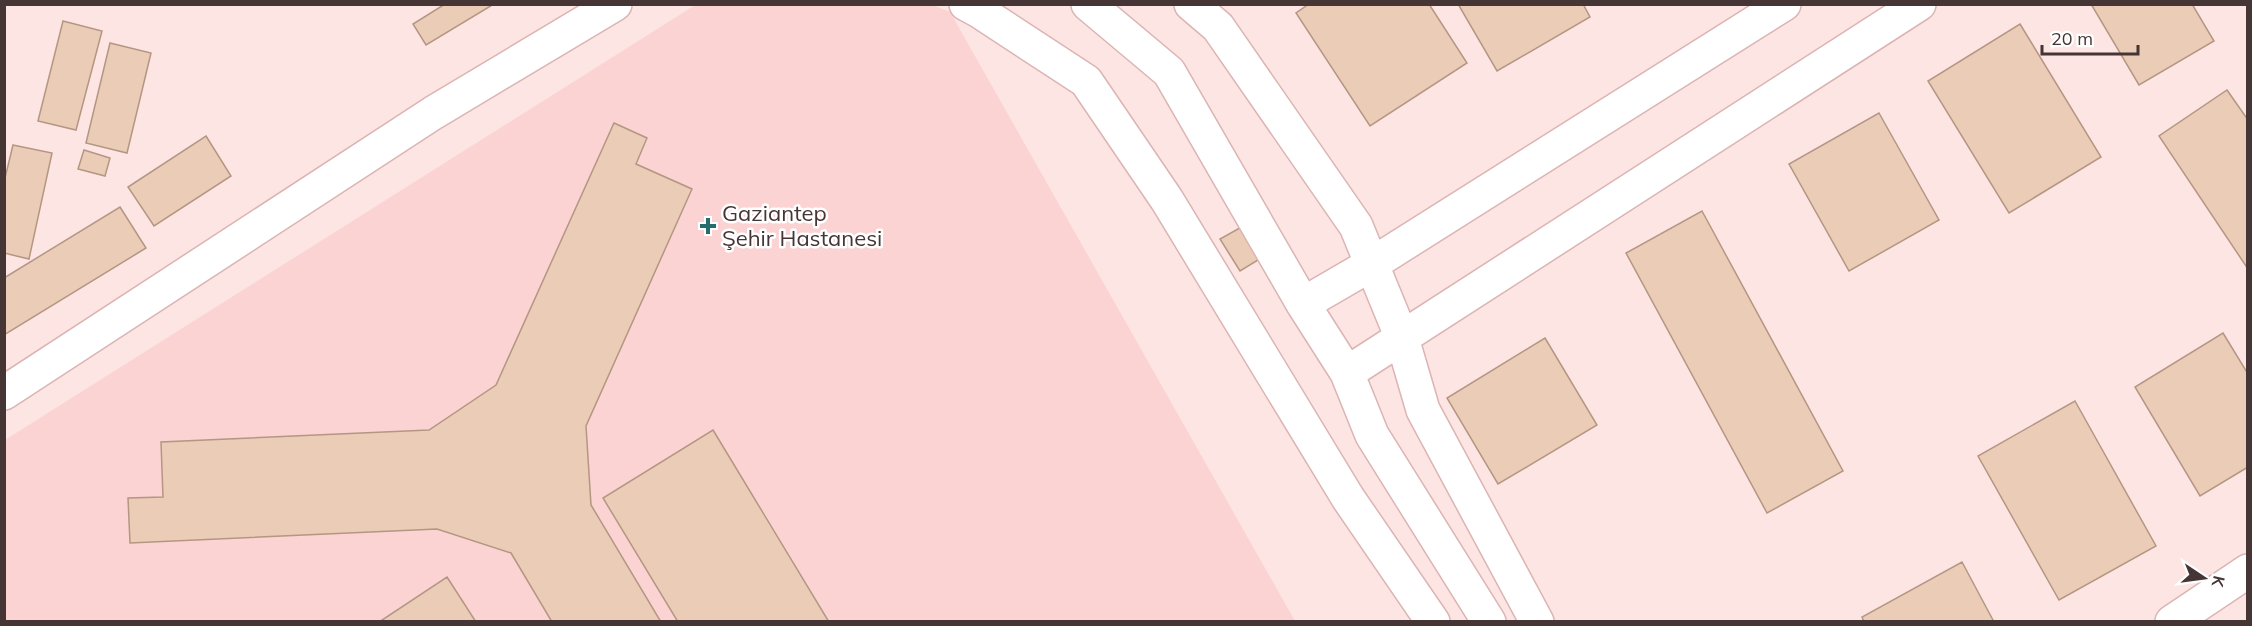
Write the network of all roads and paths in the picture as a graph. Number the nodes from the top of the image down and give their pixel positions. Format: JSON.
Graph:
{"nodes":[{"id":1,"x":615,"y":4,"type":"edge"},
{"id":2,"x":966,"y":4,"type":"edge"},
{"id":3,"x":1088,"y":4,"type":"edge"},
{"id":4,"x":1191,"y":4,"type":"edge"},
{"id":5,"x":1784,"y":4,"type":"edge"},
{"id":6,"x":1919,"y":4,"type":"edge"},
{"id":7,"x":1372,"y":264,"type":"junction"},
{"id":8,"x":1303,"y":304,"type":"junction"},
{"id":9,"x":1402,"y":338,"type":"junction"},
{"id":10,"x":1347,"y":373,"type":"junction"},
{"id":11,"x":4,"y":393,"type":"edge"},
{"id":12,"x":2247,"y":571,"type":"edge"},
{"id":13,"x":1433,"y":621,"type":"edge"},
{"id":14,"x":1489,"y":621,"type":"edge"},
{"id":15,"x":1537,"y":621,"type":"edge"},
{"id":16,"x":2172,"y":621,"type":"edge"}],
"edges":[{"from":1,"to":11,"type":"street"},
{"from":2,"to":13,"type":"street"},
{"from":3,"to":8,"type":"street"},
{"from":4,"to":7,"type":"street"},
{"from":5,"to":7,"type":"street"},
{"from":6,"to":9,"type":"street"},
{"from":7,"to":8,"type":"street"},
{"from":7,"to":9,"type":"street"},
{"from":8,"to":10,"type":"street"},
{"from":9,"to":10,"type":"street"},
{"from":9,"to":15,"type":"street"},
{"from":10,"to":14,"type":"street"},
{"from":12,"to":16,"type":"street"}]}
